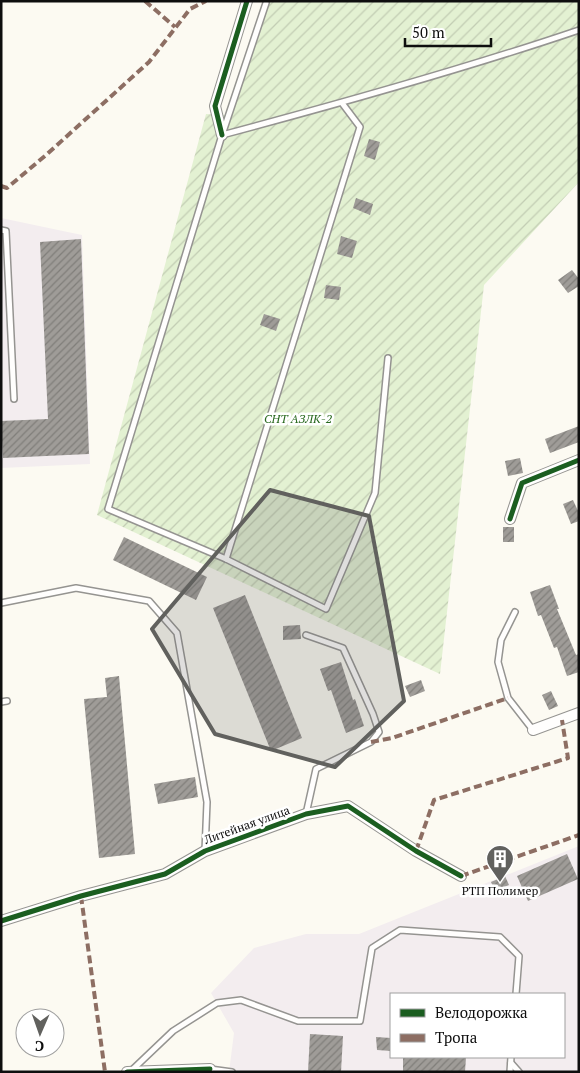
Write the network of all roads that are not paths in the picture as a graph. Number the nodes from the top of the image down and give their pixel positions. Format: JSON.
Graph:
{"nodes":[{"id":1,"x":247,"y":1,"type":"edge"},
{"id":2,"x":266,"y":2,"type":"dead end"},
{"id":3,"x":579,"y":30,"type":"edge"},
{"id":4,"x":342,"y":103,"type":"junction"},
{"id":5,"x":222,"y":135,"type":"junction"},
{"id":6,"x":1,"y":230,"type":"edge"},
{"id":7,"x":388,"y":358,"type":"dead end"},
{"id":8,"x":14,"y":399,"type":"dead end"},
{"id":9,"x":579,"y":460,"type":"edge"},
{"id":10,"x":510,"y":519,"type":"dead end"},
{"id":11,"x":226,"y":559,"type":"junction"},
{"id":12,"x":1,"y":603,"type":"edge"},
{"id":13,"x":515,"y":612,"type":"dead end"},
{"id":14,"x":306,"y":635,"type":"dead end"},
{"id":15,"x":579,"y":713,"type":"edge"},
{"id":16,"x":533,"y":730,"type":"joint"},
{"id":17,"x":306,"y":814,"type":"junction"},
{"id":18,"x":206,"y":851,"type":"junction"},
{"id":19,"x":461,"y":876,"type":"dead end"},
{"id":20,"x":1,"y":921,"type":"edge"},
{"id":21,"x":516,"y":993,"type":"edge"},
{"id":22,"x":511,"y":1060,"type":"edge"},
{"id":23,"x":210,"y":1069,"type":"joint"},
{"id":24,"x":129,"y":1071,"type":"edge"},
{"id":25,"x":232,"y":1072,"type":"edge"},
{"id":26,"x":510,"y":1072,"type":"edge"},
{"id":27,"x":519,"y":1072,"type":"edge"}],
"edges":[{"from":1,"to":5,"type":"street"},
{"from":2,"to":5,"type":"lane"},
{"from":3,"to":4,"type":"lane"},
{"from":4,"to":5,"type":"lane"},
{"from":4,"to":11,"type":"lane"},
{"from":5,"to":11,"type":"lane"},
{"from":6,"to":8,"type":"lane"},
{"from":7,"to":11,"type":"lane"},
{"from":9,"to":10,"type":"street"},
{"from":12,"to":18,"type":"lane"},
{"from":13,"to":16,"type":"lane"},
{"from":14,"to":17,"type":"lane"},
{"from":15,"to":16,"type":"street"},
{"from":17,"to":18,"type":"street","name":"Литейная улица"},
{"from":17,"to":19,"type":"street","name":"Литейная улица"},
{"from":18,"to":20,"type":"street","name":"Литейная улица"},
{"from":21,"to":24,"type":"lane"},
{"from":22,"to":26,"type":"lane"},
{"from":22,"to":27,"type":"lane"},
{"from":23,"to":24,"type":"street"},
{"from":23,"to":25,"type":"lane"}]}
